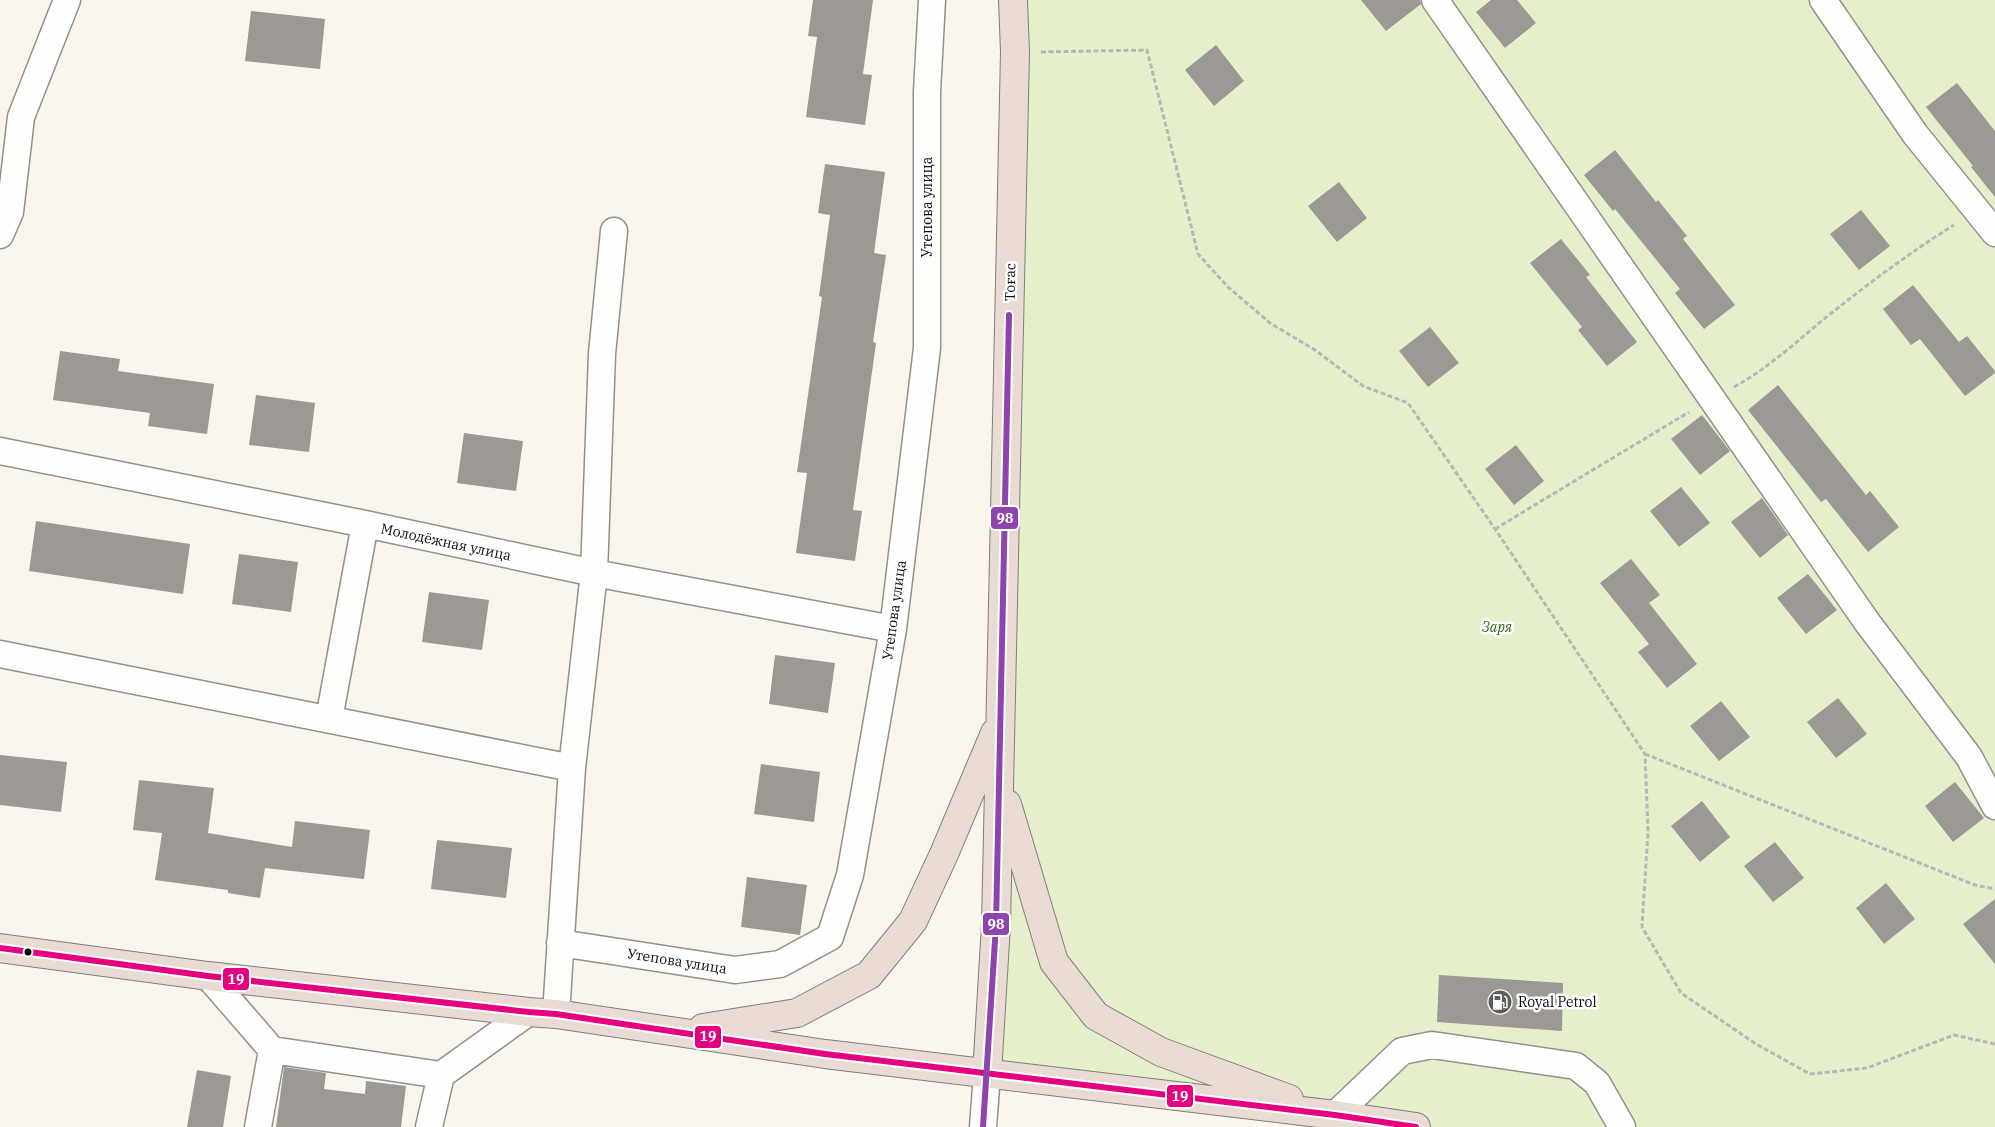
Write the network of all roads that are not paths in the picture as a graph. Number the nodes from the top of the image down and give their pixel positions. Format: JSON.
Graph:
{"nodes":[{"id":1,"x":67,"y":0,"type":"edge"},
{"id":2,"x":932,"y":0,"type":"edge"},
{"id":3,"x":1013,"y":0,"type":"edge"},
{"id":4,"x":1435,"y":0,"type":"edge"},
{"id":5,"x":1823,"y":0,"type":"edge"},
{"id":6,"x":614,"y":231,"type":"dead end"},
{"id":7,"x":1995,"y":233,"type":"edge"},
{"id":8,"x":0,"y":235,"type":"edge"},
{"id":9,"x":0,"y":452,"type":"edge"},
{"id":10,"x":364,"y":524,"type":"junction"},
{"id":11,"x":594,"y":573,"type":"junction"},
{"id":12,"x":893,"y":629,"type":"junction"},
{"id":13,"x":0,"y":654,"type":"edge"},
{"id":14,"x":1001,"y":717,"type":"junction"},
{"id":15,"x":329,"y":720,"type":"junction"},
{"id":16,"x":572,"y":768,"type":"junction"},
{"id":17,"x":999,"y":779,"type":"junction"},
{"id":18,"x":1995,"y":806,"type":"edge"},
{"id":19,"x":560,"y":943,"type":"junction"},
{"id":20,"x":0,"y":948,"type":"edge"},
{"id":21,"x":208,"y":976,"type":"junction"},
{"id":22,"x":542,"y":1013,"type":"junction"},
{"id":23,"x":678,"y":1032,"type":"junction"},
{"id":24,"x":272,"y":1050,"type":"junction"},
{"id":25,"x":986,"y":1074,"type":"junction"},
{"id":26,"x":441,"y":1075,"type":"junction"},
{"id":27,"x":1335,"y":1115,"type":"junction"},
{"id":28,"x":258,"y":1127,"type":"edge"},
{"id":29,"x":429,"y":1127,"type":"edge"},
{"id":30,"x":983,"y":1127,"type":"edge"},
{"id":31,"x":1416,"y":1127,"type":"edge"},
{"id":32,"x":1622,"y":1127,"type":"edge"}],
"edges":[{"from":1,"to":8,"type":"street"},
{"from":2,"to":12,"type":"street","name":"Утепова улица"},
{"from":3,"to":14,"type":"highway","name":"Тоғас"},
{"from":4,"to":18,"type":"street"},
{"from":5,"to":7,"type":"street"},
{"from":6,"to":11,"type":"street"},
{"from":9,"to":10,"type":"street","name":"Молодёжная улица"},
{"from":10,"to":11,"type":"street","name":"Молодёжная улица"},
{"from":10,"to":15,"type":"street"},
{"from":11,"to":12,"type":"street","name":"Молодёжная улица"},
{"from":11,"to":16,"type":"street"},
{"from":12,"to":19,"type":"street","name":"Утепова улица"},
{"from":13,"to":15,"type":"street"},
{"from":14,"to":17,"type":"highway","name":"Тоғас"},
{"from":14,"to":23,"type":"highway"},
{"from":15,"to":16,"type":"street"},
{"from":16,"to":19,"type":"street"},
{"from":17,"to":25,"type":"highway","name":"Тоғас"},
{"from":17,"to":27,"type":"highway"},
{"from":19,"to":22,"type":"street"},
{"from":20,"to":21,"type":"highway"},
{"from":21,"to":22,"type":"highway"},
{"from":21,"to":24,"type":"street"},
{"from":22,"to":23,"type":"highway"},
{"from":22,"to":26,"type":"street"},
{"from":23,"to":25,"type":"highway"},
{"from":24,"to":26,"type":"street"},
{"from":24,"to":28,"type":"street"},
{"from":25,"to":27,"type":"highway"},
{"from":25,"to":30,"type":"street"},
{"from":26,"to":29,"type":"street"},
{"from":27,"to":31,"type":"highway"},
{"from":27,"to":32,"type":"street"}]}
